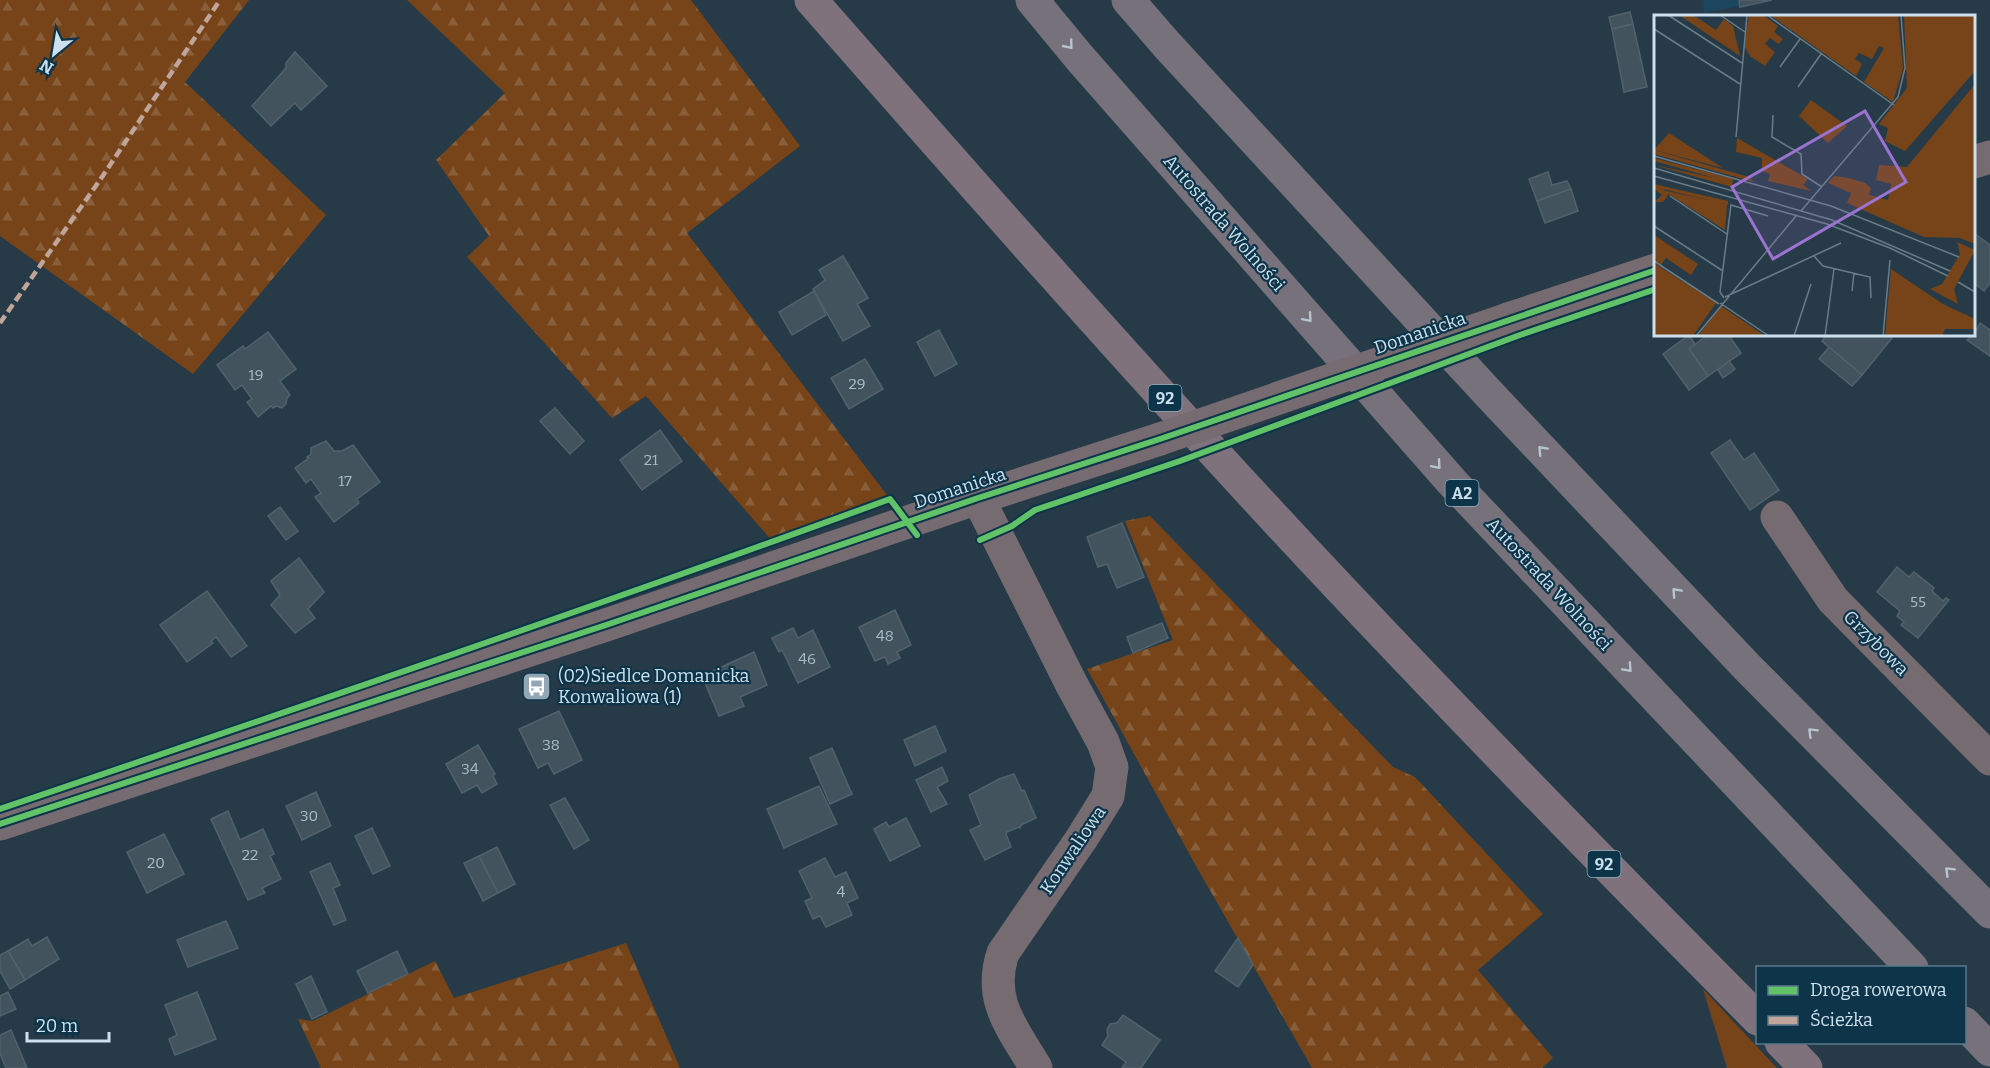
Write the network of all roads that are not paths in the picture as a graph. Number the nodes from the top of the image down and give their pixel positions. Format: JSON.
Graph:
{"nodes":[{"id":1,"x":811,"y":0,"type":"edge"},
{"id":2,"x":1032,"y":0,"type":"edge"},
{"id":3,"x":1128,"y":0,"type":"edge"},
{"id":4,"x":1990,"y":157,"type":"edge"},
{"id":5,"x":1975,"y":162,"type":"edge"},
{"id":6,"x":1654,"y":271,"type":"edge"},
{"id":7,"x":978,"y":498,"type":"junction"},
{"id":8,"x":1777,"y":516,"type":"dead end"},
{"id":9,"x":1990,"y":759,"type":"edge"},
{"id":10,"x":0,"y":824,"type":"edge"},
{"id":11,"x":1990,"y":912,"type":"edge"},
{"id":12,"x":1910,"y":966,"type":"edge"},
{"id":13,"x":1756,"y":1017,"type":"edge"},
{"id":14,"x":1966,"y":1024,"type":"edge"},
{"id":15,"x":1782,"y":1044,"type":"edge"},
{"id":16,"x":1990,"y":1050,"type":"edge"},
{"id":17,"x":1036,"y":1068,"type":"edge"},
{"id":18,"x":1806,"y":1068,"type":"edge"}],
"edges":[{"from":1,"to":13,"type":"main road","number":"92"},
{"from":2,"to":12,"type":"highway","name":"Autostrada Wolności","number":"A2","one_way":true},
{"from":11,"to":3,"type":"highway","one_way":true},
{"from":4,"to":5,"type":"street"},
{"from":6,"to":7,"type":"street","name":"Domanicka","bridge":true},
{"from":7,"to":10,"type":"street","name":"Domanicka"},
{"from":7,"to":17,"type":"street","name":"Konwaliowa"},
{"from":8,"to":9,"type":"street","name":"Grzybowa"},
{"from":14,"to":16,"type":"highway"},
{"from":15,"to":18,"type":"main road"}]}
